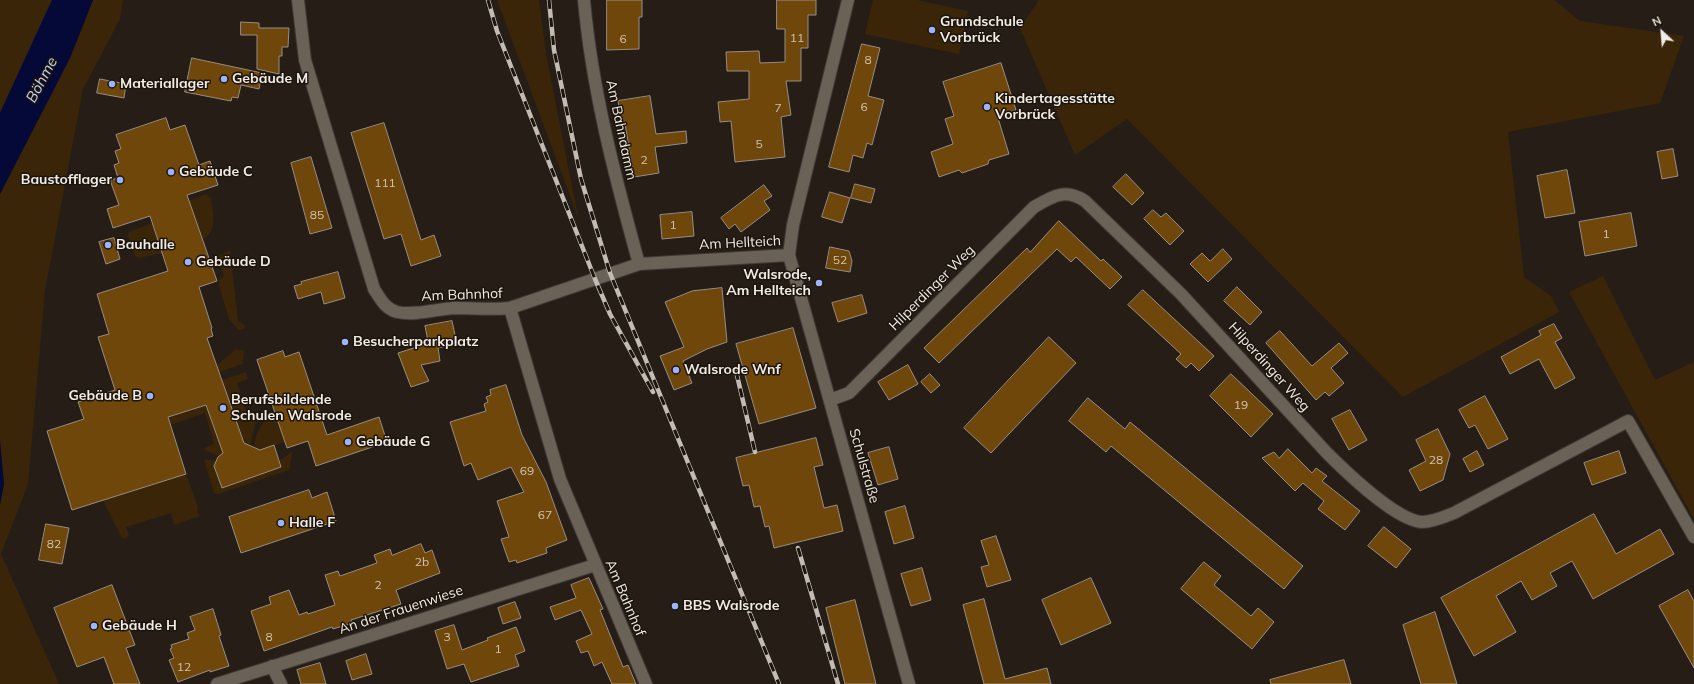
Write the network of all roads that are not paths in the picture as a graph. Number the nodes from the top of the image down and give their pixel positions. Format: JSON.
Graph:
{"nodes":[{"id":1,"x":298,"y":0,"type":"edge"},
{"id":2,"x":584,"y":0,"type":"edge"},
{"id":3,"x":848,"y":0,"type":"edge"},
{"id":4,"x":789,"y":256,"type":"junction"},
{"id":5,"x":639,"y":264,"type":"junction"},
{"id":6,"x":510,"y":308,"type":"junction"},
{"id":7,"x":830,"y":400,"type":"junction"},
{"id":8,"x":1694,"y":537,"type":"edge"},
{"id":9,"x":595,"y":565,"type":"junction"},
{"id":10,"x":272,"y":666,"type":"junction"},
{"id":11,"x":216,"y":684,"type":"edge"},
{"id":12,"x":281,"y":684,"type":"edge"},
{"id":13,"x":646,"y":684,"type":"edge"},
{"id":14,"x":909,"y":684,"type":"edge"}],
"edges":[{"from":1,"to":6,"type":"street","name":"Am Bahnhof"},
{"from":2,"to":5,"type":"street","name":"Am Bahndamm"},
{"from":3,"to":4,"type":"street","name":"Am Hellteich"},
{"from":4,"to":5,"type":"street","name":"Am Hellteich"},
{"from":4,"to":7,"type":"street","name":"Schulstraße"},
{"from":5,"to":6,"type":"street","name":"Am Hellteich"},
{"from":6,"to":9,"type":"street","name":"Am Bahnhof"},
{"from":7,"to":8,"type":"street","name":"Hilperdinger Weg"},
{"from":7,"to":14,"type":"street","name":"Schulstraße"},
{"from":9,"to":10,"type":"street","name":"An der Frauenwiese"},
{"from":9,"to":13,"type":"street","name":"Am Bahnhof"},
{"from":10,"to":11,"type":"street","name":"An der Frauenwiese"},
{"from":10,"to":12,"type":"street"}]}
